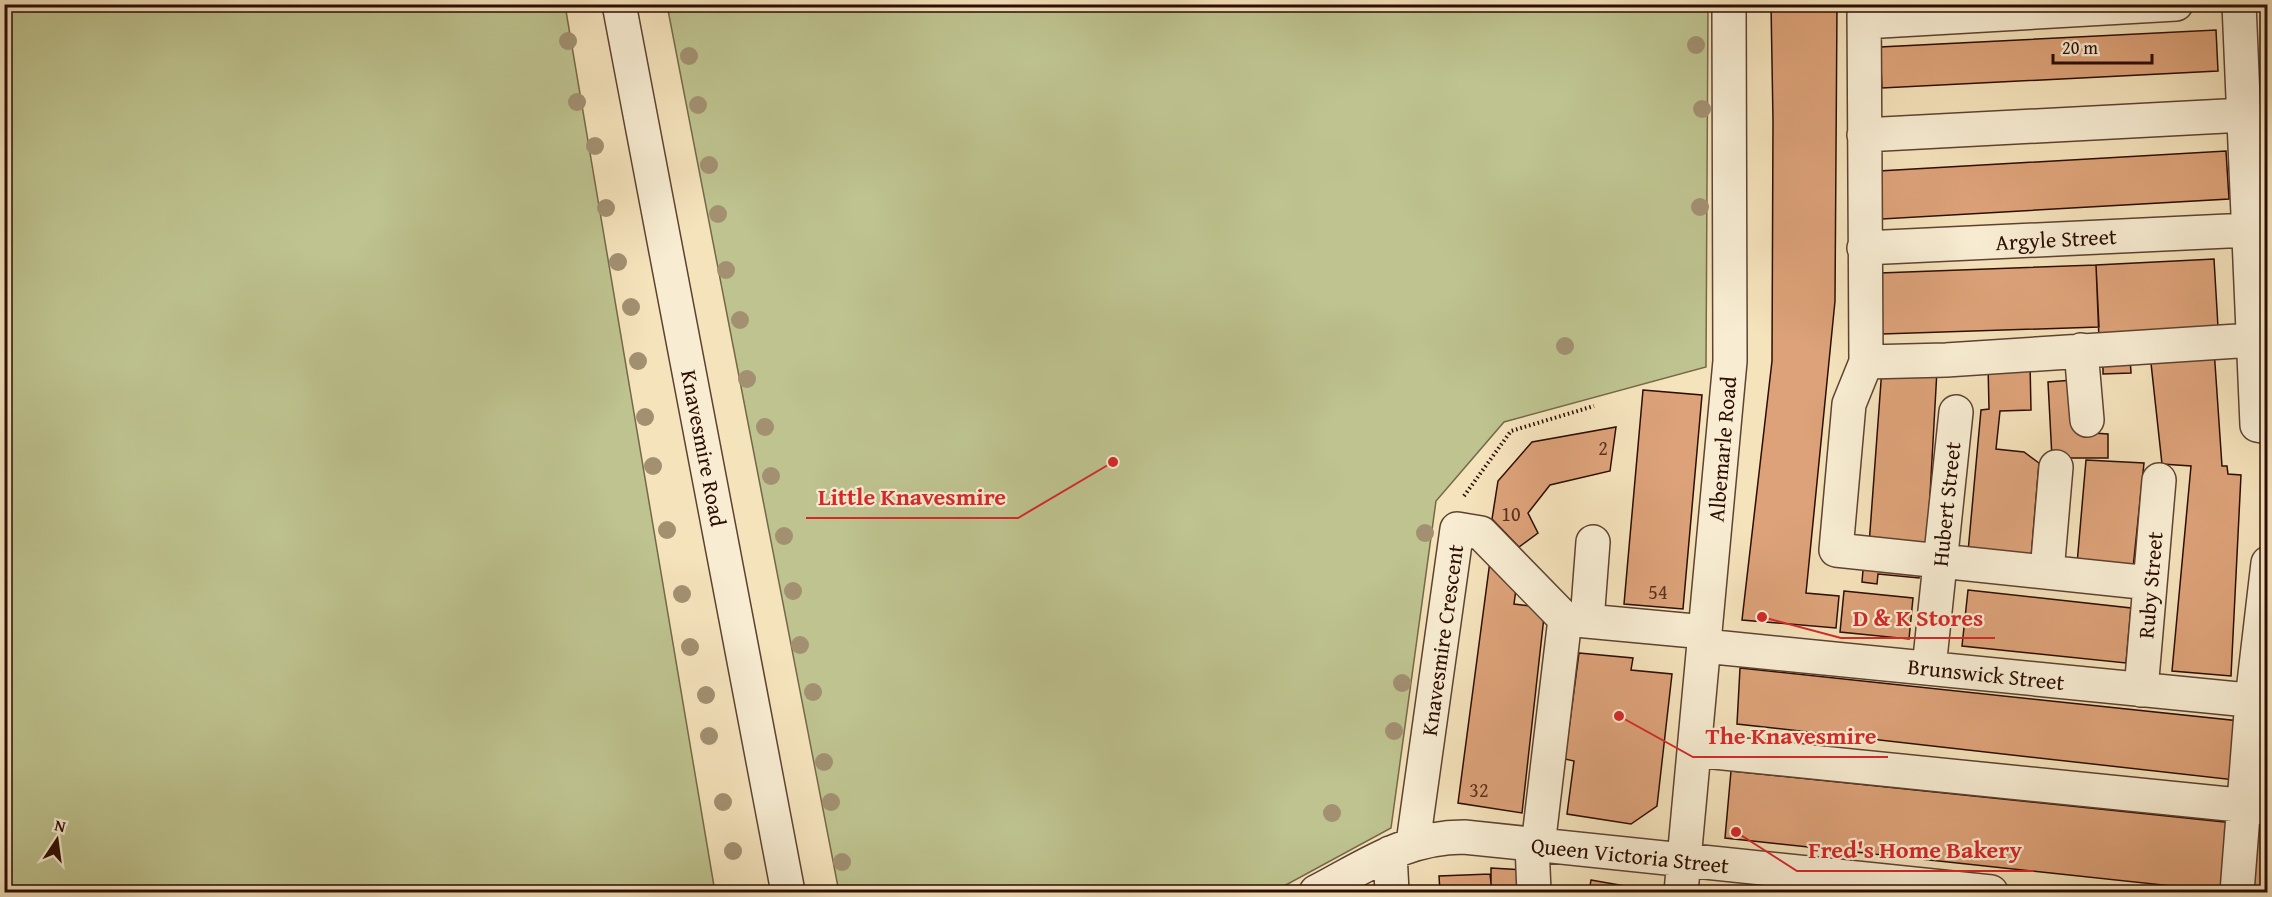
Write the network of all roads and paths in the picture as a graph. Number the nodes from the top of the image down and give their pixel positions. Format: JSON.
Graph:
{"nodes":[{"id":1,"x":619,"y":4,"type":"edge"},
{"id":2,"x":1729,"y":4,"type":"edge"},
{"id":3,"x":2176,"y":4,"type":"edge"},
{"id":4,"x":2240,"y":4,"type":"edge"},
{"id":5,"x":1864,"y":13,"type":"edge"},
{"id":6,"x":2244,"y":115,"type":"junction"},
{"id":7,"x":1864,"y":135,"type":"junction"},
{"id":8,"x":2249,"y":230,"type":"junction"},
{"id":9,"x":1864,"y":248,"type":"junction"},
{"id":10,"x":2253,"y":340,"type":"junction"},
{"id":11,"x":2081,"y":350,"type":"junction"},
{"id":12,"x":1866,"y":362,"type":"junction"},
{"id":13,"x":1594,"y":406,"type":"dead end"},
{"id":14,"x":1956,"y":412,"type":"dead end"},
{"id":15,"x":2087,"y":420,"type":"dead end"},
{"id":16,"x":2262,"y":426,"type":"edge"},
{"id":17,"x":2056,"y":467,"type":"dead end"},
{"id":18,"x":2159,"y":480,"type":"dead end"},
{"id":19,"x":1457,"y":529,"type":"junction"},
{"id":20,"x":1593,"y":542,"type":"dead end"},
{"id":21,"x":1940,"y":560,"type":"junction"},
{"id":22,"x":2268,"y":563,"type":"edge"},
{"id":23,"x":2047,"y":572,"type":"junction"},
{"id":24,"x":2150,"y":583,"type":"junction"},
{"id":25,"x":1576,"y":620,"type":"junction"},
{"id":26,"x":1705,"y":639,"type":"junction"},
{"id":27,"x":1929,"y":669,"type":"junction"},
{"id":28,"x":2141,"y":690,"type":"junction"},
{"id":29,"x":2260,"y":701,"type":"edge"},
{"id":30,"x":1694,"y":750,"type":"junction"},
{"id":31,"x":2255,"y":807,"type":"edge"},
{"id":32,"x":1535,"y":845,"type":"junction"},
{"id":33,"x":1401,"y":848,"type":"junction"},
{"id":34,"x":1685,"y":860,"type":"junction"},
{"id":35,"x":788,"y":892,"type":"edge"},
{"id":36,"x":1316,"y":892,"type":"edge"},
{"id":37,"x":1392,"y":892,"type":"edge"},
{"id":38,"x":1534,"y":892,"type":"edge"},
{"id":39,"x":1681,"y":892,"type":"edge"},
{"id":40,"x":1990,"y":892,"type":"edge"},
{"id":41,"x":2237,"y":892,"type":"edge"}],
"edges":[{"from":1,"to":35,"type":"street","name":"Knavesmire Road"},
{"from":2,"to":26,"type":"street","name":"Albemarle Road"},
{"from":3,"to":5,"type":"street"},
{"from":4,"to":6,"type":"street"},
{"from":5,"to":7,"type":"street"},
{"from":6,"to":7,"type":"street"},
{"from":6,"to":8,"type":"street"},
{"from":7,"to":9,"type":"street"},
{"from":8,"to":9,"type":"street","name":"Argyle Street"},
{"from":8,"to":10,"type":"street"},
{"from":9,"to":12,"type":"street"},
{"from":10,"to":11,"type":"street"},
{"from":10,"to":16,"type":"street"},
{"from":11,"to":12,"type":"street"},
{"from":11,"to":15,"type":"street"},
{"from":12,"to":21,"type":"street"},
{"from":13,"to":19,"type":"path","name":"Knavesmire Crescent"},
{"from":14,"to":21,"type":"street","name":"Hubert Street"},
{"from":17,"to":23,"type":"street"},
{"from":18,"to":24,"type":"street","name":"Ruby Street"},
{"from":19,"to":25,"type":"street"},
{"from":19,"to":33,"type":"street","name":"Knavesmire Crescent"},
{"from":20,"to":25,"type":"street"},
{"from":21,"to":23,"type":"street"},
{"from":21,"to":27,"type":"street","name":"Hubert Street"},
{"from":22,"to":29,"type":"street"},
{"from":23,"to":24,"type":"street"},
{"from":24,"to":28,"type":"street","name":"Ruby Street"},
{"from":25,"to":26,"type":"street","name":"Brunswick Street"},
{"from":25,"to":32,"type":"street"},
{"from":26,"to":27,"type":"street","name":"Brunswick Street"},
{"from":26,"to":30,"type":"street","name":"Albemarle Road"},
{"from":27,"to":28,"type":"street","name":"Brunswick Street"},
{"from":28,"to":29,"type":"street","name":"Brunswick Street"},
{"from":29,"to":31,"type":"street"},
{"from":30,"to":31,"type":"street"},
{"from":30,"to":34,"type":"street","name":"Albemarle Road"},
{"from":31,"to":41,"type":"street"},
{"from":32,"to":33,"type":"street","name":"Queen Victoria Street"},
{"from":32,"to":34,"type":"street","name":"Queen Victoria Street"},
{"from":32,"to":38,"type":"street"},
{"from":33,"to":36,"type":"street"},
{"from":33,"to":37,"type":"street","name":"Knavesmire Crescent"},
{"from":34,"to":39,"type":"street","name":"Albemarle Road"},
{"from":34,"to":40,"type":"street","name":"Queen Victoria Street"}]}
